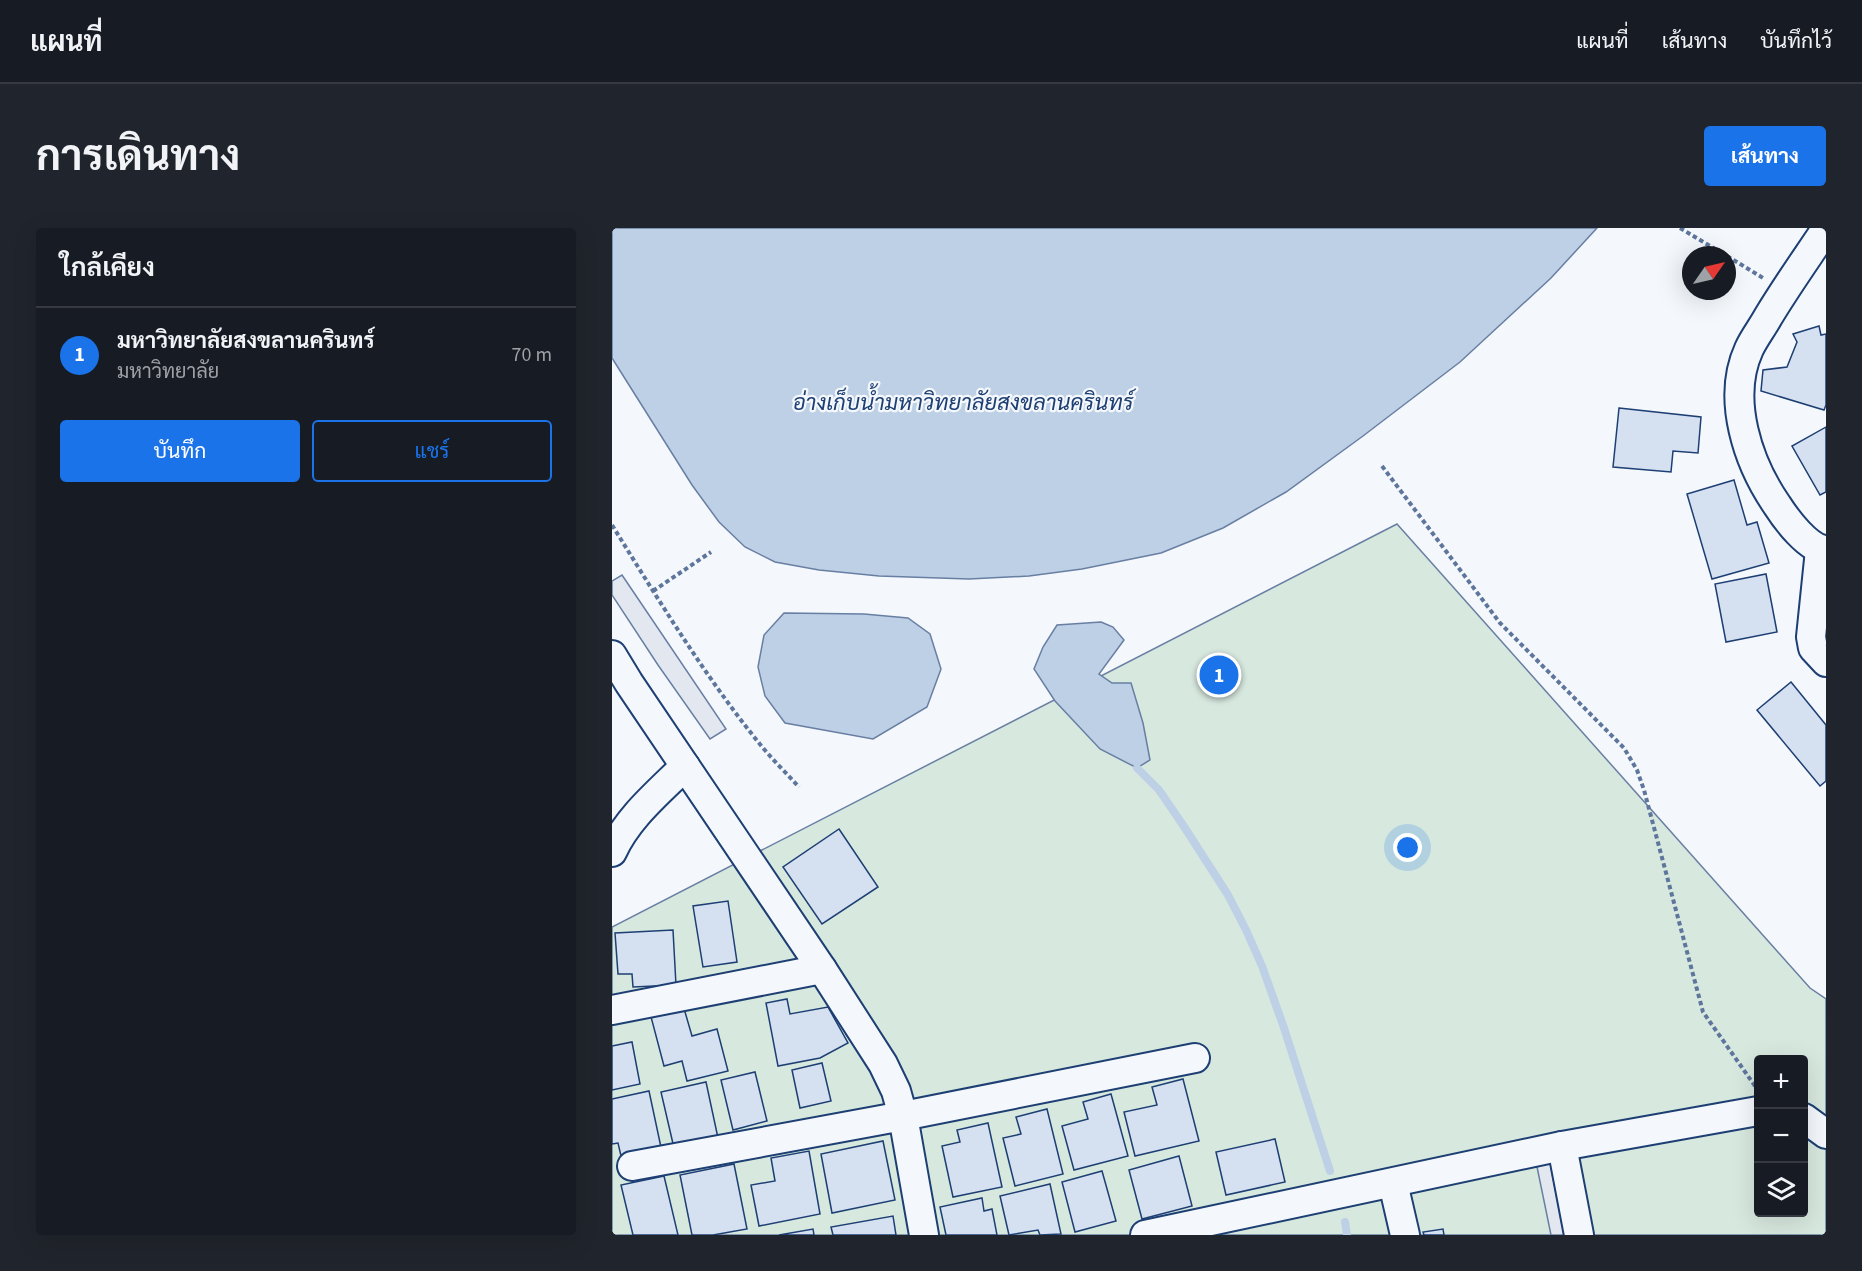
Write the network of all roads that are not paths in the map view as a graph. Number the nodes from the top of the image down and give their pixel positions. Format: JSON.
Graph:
{"nodes":[{"id":1,"x":1826,"y":229,"type":"edge"},
{"id":2,"x":1823,"y":550,"type":"edge"},
{"id":3,"x":612,"y":655,"type":"edge"},
{"id":4,"x":1826,"y":662,"type":"edge"},
{"id":5,"x":685,"y":766,"type":"junction"},
{"id":6,"x":612,"y":852,"type":"edge"},
{"id":7,"x":822,"y":969,"type":"junction"},
{"id":8,"x":612,"y":1010,"type":"edge"},
{"id":9,"x":1195,"y":1058,"type":"dead end"},
{"id":10,"x":1754,"y":1112,"type":"edge"},
{"id":11,"x":903,"y":1116,"type":"junction"},
{"id":12,"x":1808,"y":1121,"type":"edge"},
{"id":13,"x":1826,"y":1134,"type":"edge"},
{"id":14,"x":1562,"y":1146,"type":"junction"},
{"id":15,"x":632,"y":1166,"type":"dead end"},
{"id":16,"x":1394,"y":1183,"type":"junction"},
{"id":17,"x":1225,"y":1227,"type":"edge"},
{"id":18,"x":924,"y":1235,"type":"edge"},
{"id":19,"x":1145,"y":1235,"type":"edge"},
{"id":20,"x":1405,"y":1235,"type":"edge"},
{"id":21,"x":1579,"y":1235,"type":"edge"}],
"edges":[{"from":1,"to":2,"type":"street"},
{"from":2,"to":4,"type":"street"},
{"from":3,"to":5,"type":"street"},
{"from":5,"to":6,"type":"street"},
{"from":5,"to":7,"type":"street"},
{"from":7,"to":8,"type":"street"},
{"from":7,"to":11,"type":"street"},
{"from":9,"to":11,"type":"street"},
{"from":10,"to":14,"type":"street"},
{"from":11,"to":15,"type":"street"},
{"from":11,"to":18,"type":"street"},
{"from":12,"to":13,"type":"street"},
{"from":14,"to":16,"type":"street"},
{"from":14,"to":21,"type":"street"},
{"from":16,"to":17,"type":"street"},
{"from":16,"to":20,"type":"street"},
{"from":17,"to":19,"type":"street"}]}
